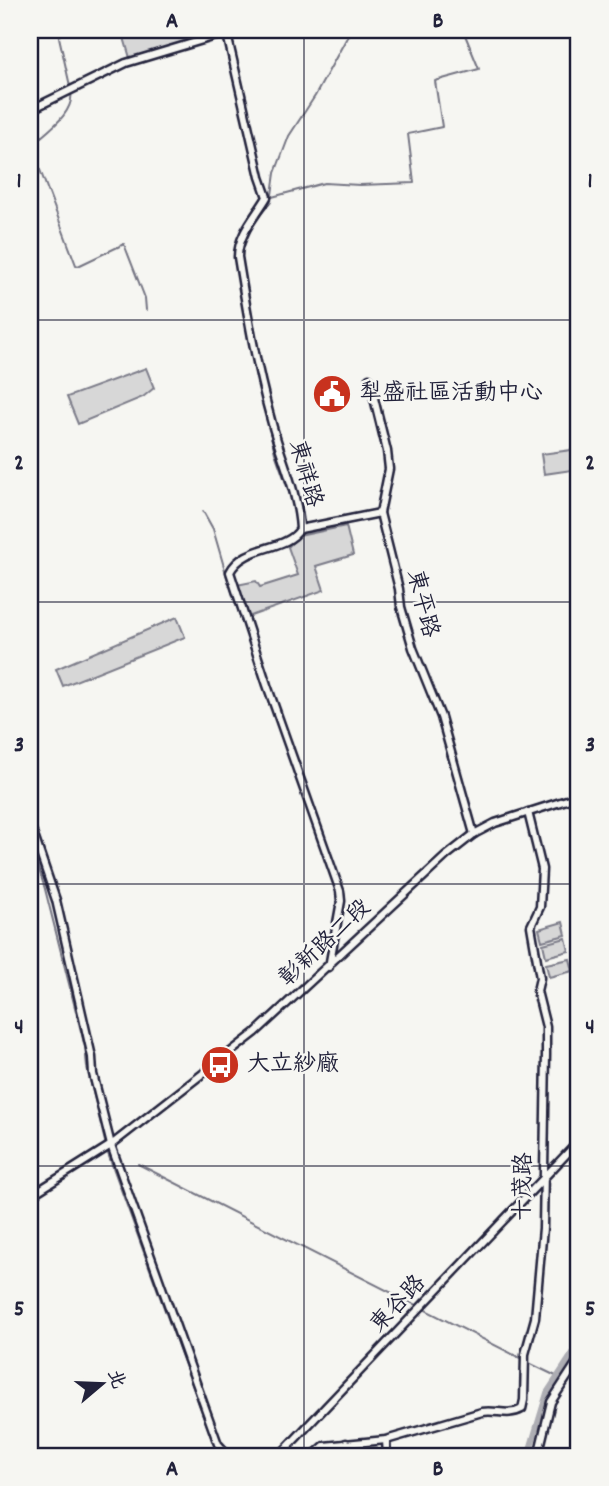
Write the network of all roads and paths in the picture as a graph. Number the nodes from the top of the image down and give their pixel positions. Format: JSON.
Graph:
{"nodes":[{"id":1,"x":236,"y":30,"type":"edge"},
{"id":2,"x":226,"y":31,"type":"edge"},
{"id":3,"x":30,"y":110,"type":"edge"},
{"id":4,"x":369,"y":378,"type":"dead end"},
{"id":5,"x":380,"y":513,"type":"junction"},
{"id":6,"x":300,"y":529,"type":"junction"},
{"id":7,"x":579,"y":796,"type":"edge"},
{"id":8,"x":527,"y":811,"type":"junction"},
{"id":9,"x":30,"y":824,"type":"edge"},
{"id":10,"x":474,"y":834,"type":"junction"},
{"id":11,"x":328,"y":967,"type":"junction"},
{"id":12,"x":579,"y":1141,"type":"edge"},
{"id":13,"x":108,"y":1147,"type":"junction"},
{"id":14,"x":543,"y":1178,"type":"junction"},
{"id":15,"x":30,"y":1196,"type":"edge"},
{"id":16,"x":579,"y":1359,"type":"edge"},
{"id":17,"x":386,"y":1440,"type":"junction"},
{"id":18,"x":346,"y":1443,"type":"junction"},
{"id":19,"x":315,"y":1455,"type":"edge"},
{"id":20,"x":229,"y":1456,"type":"edge"},
{"id":21,"x":279,"y":1456,"type":"edge"},
{"id":22,"x":305,"y":1456,"type":"edge"},
{"id":23,"x":349,"y":1456,"type":"edge"},
{"id":24,"x":387,"y":1456,"type":"edge"},
{"id":25,"x":538,"y":1456,"type":"edge"}],
"edges":[{"from":1,"to":2,"type":"street"},
{"from":2,"to":3,"type":"street"},
{"from":2,"to":6,"type":"street","name":"東祥路"},
{"from":4,"to":5,"type":"street","name":"東平路"},
{"from":5,"to":6,"type":"street"},
{"from":5,"to":10,"type":"street","name":"東平路"},
{"from":6,"to":11,"type":"street","name":"東祥路"},
{"from":7,"to":8,"type":"street","name":"彰新路二段"},
{"from":8,"to":10,"type":"street","name":"彰新路二段"},
{"from":8,"to":14,"type":"street","name":"十茂路"},
{"from":9,"to":13,"type":"street"},
{"from":10,"to":11,"type":"street","name":"彰新路二段"},
{"from":11,"to":13,"type":"street","name":"彰新路二段"},
{"from":12,"to":14,"type":"street","name":"東谷路"},
{"from":13,"to":15,"type":"street","name":"彰新路二段"},
{"from":13,"to":20,"type":"street"},
{"from":14,"to":17,"type":"street","name":"十茂路"},
{"from":14,"to":21,"type":"street","name":"東谷路"},
{"from":16,"to":25,"type":"street"},
{"from":17,"to":18,"type":"street"},
{"from":17,"to":24,"type":"street"},
{"from":18,"to":19,"type":"street"},
{"from":18,"to":23,"type":"street"},
{"from":19,"to":22,"type":"street"}]}
